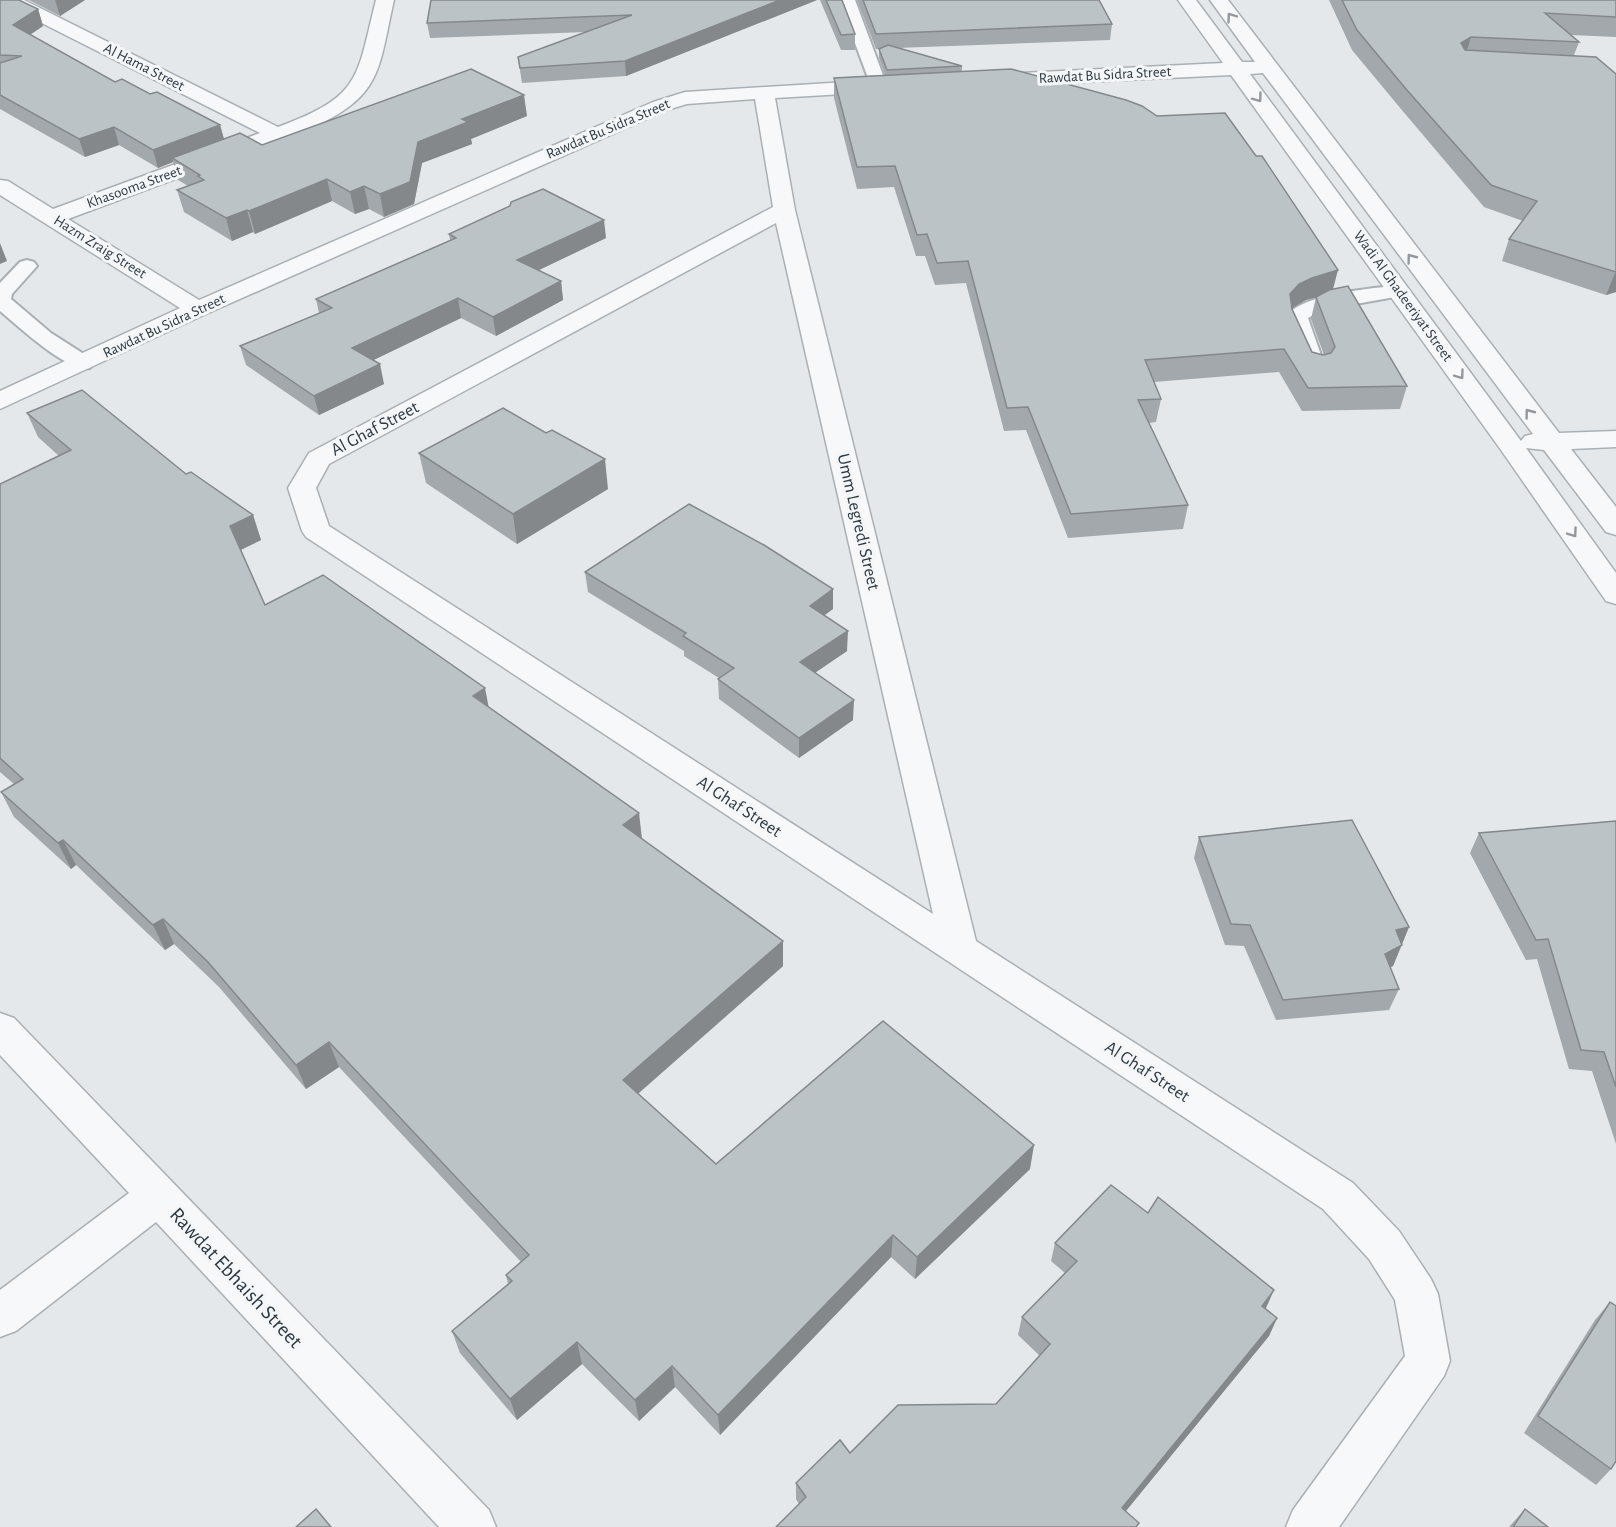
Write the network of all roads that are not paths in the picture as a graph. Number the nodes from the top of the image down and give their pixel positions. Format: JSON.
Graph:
{"nodes":[{"id":1,"x":10,"y":0,"type":"edge"},
{"id":2,"x":385,"y":0,"type":"edge"},
{"id":3,"x":848,"y":0,"type":"edge"},
{"id":4,"x":1187,"y":0,"type":"edge"},
{"id":5,"x":1219,"y":0,"type":"edge"},
{"id":6,"x":1268,"y":67,"type":"junction"},
{"id":7,"x":1237,"y":69,"type":"junction"},
{"id":8,"x":975,"y":82,"type":"edge"},
{"id":9,"x":903,"y":85,"type":"edge"},
{"id":10,"x":879,"y":86,"type":"junction"},
{"id":11,"x":764,"y":92,"type":"junction"},
{"id":12,"x":277,"y":134,"type":"junction"},
{"id":13,"x":0,"y":186,"type":"edge"},
{"id":14,"x":783,"y":210,"type":"junction"},
{"id":15,"x":52,"y":217,"type":"junction"},
{"id":16,"x":27,"y":266,"type":"dead end"},
{"id":17,"x":1399,"y":291,"type":"junction"},
{"id":18,"x":198,"y":309,"type":"junction"},
{"id":19,"x":82,"y":363,"type":"junction"},
{"id":20,"x":1316,"y":369,"type":"edge"},
{"id":21,"x":0,"y":401,"type":"edge"},
{"id":22,"x":1616,"y":439,"type":"edge"},
{"id":23,"x":1551,"y":442,"type":"junction"},
{"id":24,"x":1510,"y":444,"type":"junction"},
{"id":25,"x":1616,"y":526,"type":"edge"},
{"id":26,"x":1616,"y":594,"type":"edge"},
{"id":27,"x":960,"y":950,"type":"junction"},
{"id":28,"x":0,"y":1029,"type":"edge"},
{"id":29,"x":158,"y":1196,"type":"junction"},
{"id":30,"x":0,"y":1316,"type":"edge"},
{"id":31,"x":472,"y":1527,"type":"edge"},
{"id":32,"x":1310,"y":1527,"type":"edge"}],
"edges":[{"from":1,"to":12,"type":"street","name":"Al Hama Street"},
{"from":2,"to":12,"type":"street","name":"Khasooma Street"},
{"from":3,"to":10,"type":"lane"},
{"from":4,"to":7,"type":"street","name":"Wadi Al Ghadeeriyat Street"},
{"from":6,"to":5,"type":"street","name":"Wadi Al Ghadeeriyat Street","one_way":true},
{"from":6,"to":7,"type":"street","name":"Rawdat Bu Sidra Street"},
{"from":23,"to":6,"type":"street","name":"Wadi Al Ghadeeriyat Street","one_way":true},
{"from":7,"to":8,"type":"street","name":"Rawdat Bu Sidra Street"},
{"from":7,"to":17,"type":"street","name":"Wadi Al Ghadeeriyat Street","one_way":true},
{"from":9,"to":10,"type":"street","name":"Rawdat Bu Sidra Street"},
{"from":10,"to":11,"type":"street","name":"Rawdat Bu Sidra Street"},
{"from":11,"to":14,"type":"street","name":"Umm Legredi Street"},
{"from":11,"to":18,"type":"street","name":"Rawdat Bu Sidra Street"},
{"from":12,"to":15,"type":"street","name":"Khasooma Street"},
{"from":13,"to":15,"type":"street","name":"Hazm Zraig Street"},
{"from":14,"to":27,"type":"street","name":"Umm Legredi Street"},
{"from":14,"to":27,"type":"street","name":"Al Ghaf Street"},
{"from":15,"to":18,"type":"street","name":"Hazm Zraig Street"},
{"from":16,"to":19,"type":"lane"},
{"from":17,"to":20,"type":"lane"},
{"from":17,"to":24,"type":"street","name":"Wadi Al Ghadeeriyat Street","one_way":true},
{"from":18,"to":19,"type":"street","name":"Rawdat Bu Sidra Street"},
{"from":19,"to":21,"type":"street","name":"Rawdat Bu Sidra Street"},
{"from":22,"to":23,"type":"street"},
{"from":23,"to":24,"type":"street"},
{"from":23,"to":25,"type":"street","name":"Wadi Al Ghadeeriyat Street"},
{"from":24,"to":26,"type":"street","name":"Wadi Al Ghadeeriyat Street","one_way":true},
{"from":27,"to":32,"type":"street","name":"Al Ghaf Street"},
{"from":28,"to":29,"type":"street","name":"Rawdat Ebhaish Street"},
{"from":29,"to":30,"type":"street"},
{"from":29,"to":31,"type":"street","name":"Rawdat Ebhaish Street"}]}
